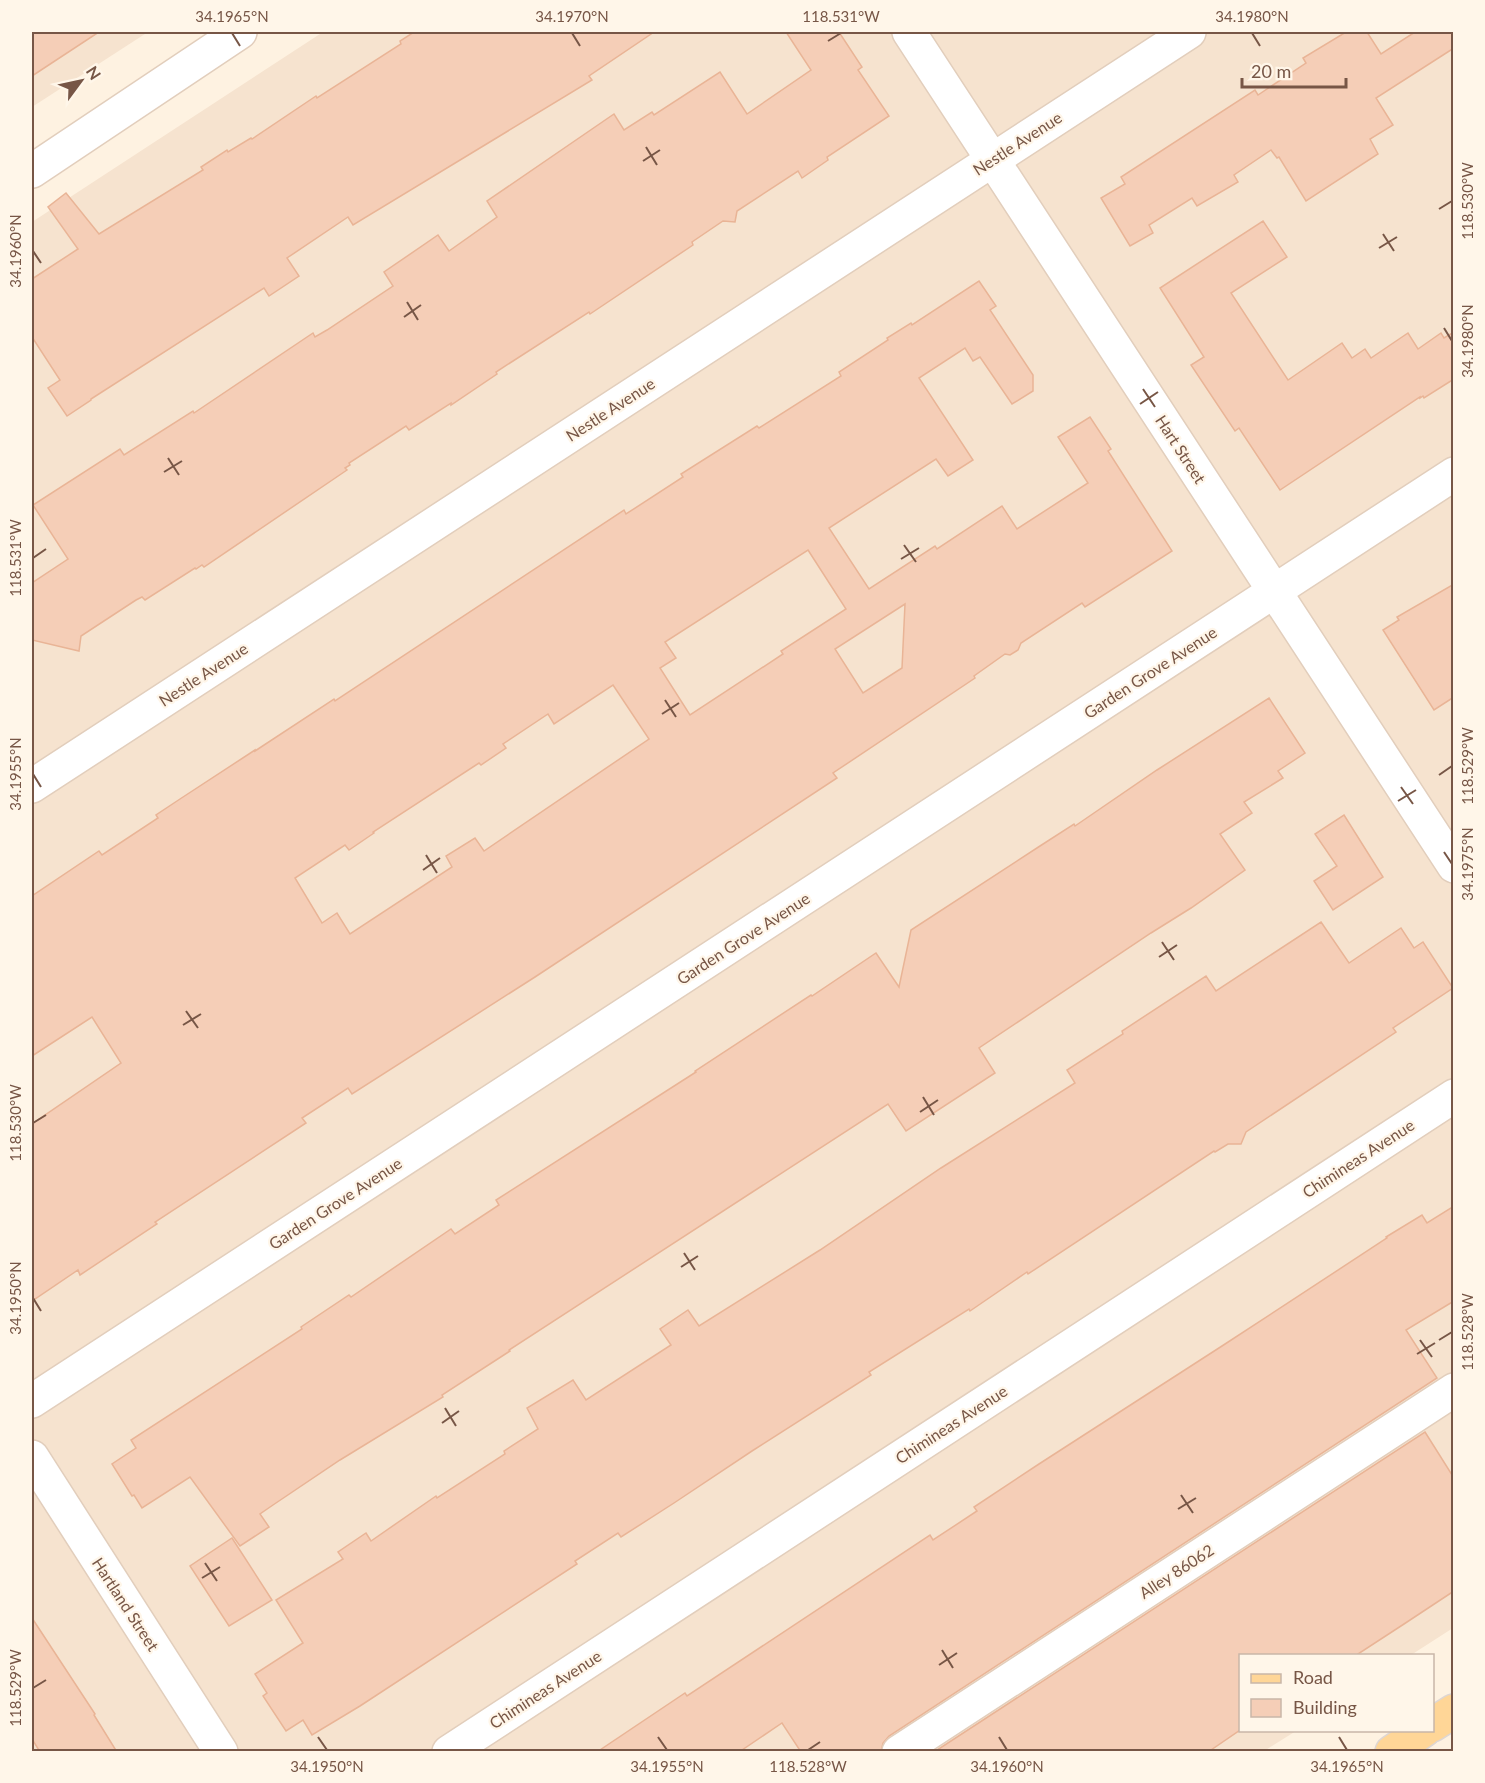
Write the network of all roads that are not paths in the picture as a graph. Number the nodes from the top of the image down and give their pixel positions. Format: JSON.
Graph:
{"nodes":[{"id":1,"x":240,"y":32,"type":"edge"},
{"id":2,"x":909,"y":32,"type":"edge"},
{"id":3,"x":1189,"y":32,"type":"edge"},
{"id":4,"x":992,"y":159,"type":"junction"},
{"id":5,"x":32,"y":171,"type":"edge"},
{"id":6,"x":1454,"y":474,"type":"edge"},
{"id":7,"x":1274,"y":591,"type":"junction"},
{"id":8,"x":32,"y":786,"type":"edge"},
{"id":9,"x":1454,"y":866,"type":"edge"},
{"id":10,"x":1454,"y":1096,"type":"edge"},
{"id":11,"x":1454,"y":1390,"type":"edge"},
{"id":12,"x":32,"y":1401,"type":"edge"},
{"id":13,"x":32,"y":1457,"type":"edge"},
{"id":14,"x":1454,"y":1711,"type":"edge"},
{"id":15,"x":1434,"y":1724,"type":"edge"},
{"id":16,"x":1422,"y":1732,"type":"edge"},
{"id":17,"x":221,"y":1752,"type":"edge"},
{"id":18,"x":449,"y":1752,"type":"edge"},
{"id":19,"x":899,"y":1752,"type":"edge"},
{"id":20,"x":1392,"y":1752,"type":"edge"}],
"edges":[{"from":1,"to":5,"type":"street"},
{"from":2,"to":4,"type":"street","name":"Hart Street"},
{"from":3,"to":4,"type":"street","name":"Nestle Avenue"},
{"from":4,"to":7,"type":"street","name":"Hart Street"},
{"from":4,"to":8,"type":"street","name":"Nestle Avenue"},
{"from":6,"to":7,"type":"street","name":"Garden Grove Avenue"},
{"from":7,"to":9,"type":"street","name":"Hart Street"},
{"from":7,"to":12,"type":"street","name":"Garden Grove Avenue"},
{"from":10,"to":18,"type":"street","name":"Chimineas Avenue"},
{"from":11,"to":19,"type":"street","name":"Alley 86062"},
{"from":13,"to":17,"type":"street","name":"Hartland Street"},
{"from":14,"to":15,"type":"main road"},
{"from":16,"to":20,"type":"main road"}]}
